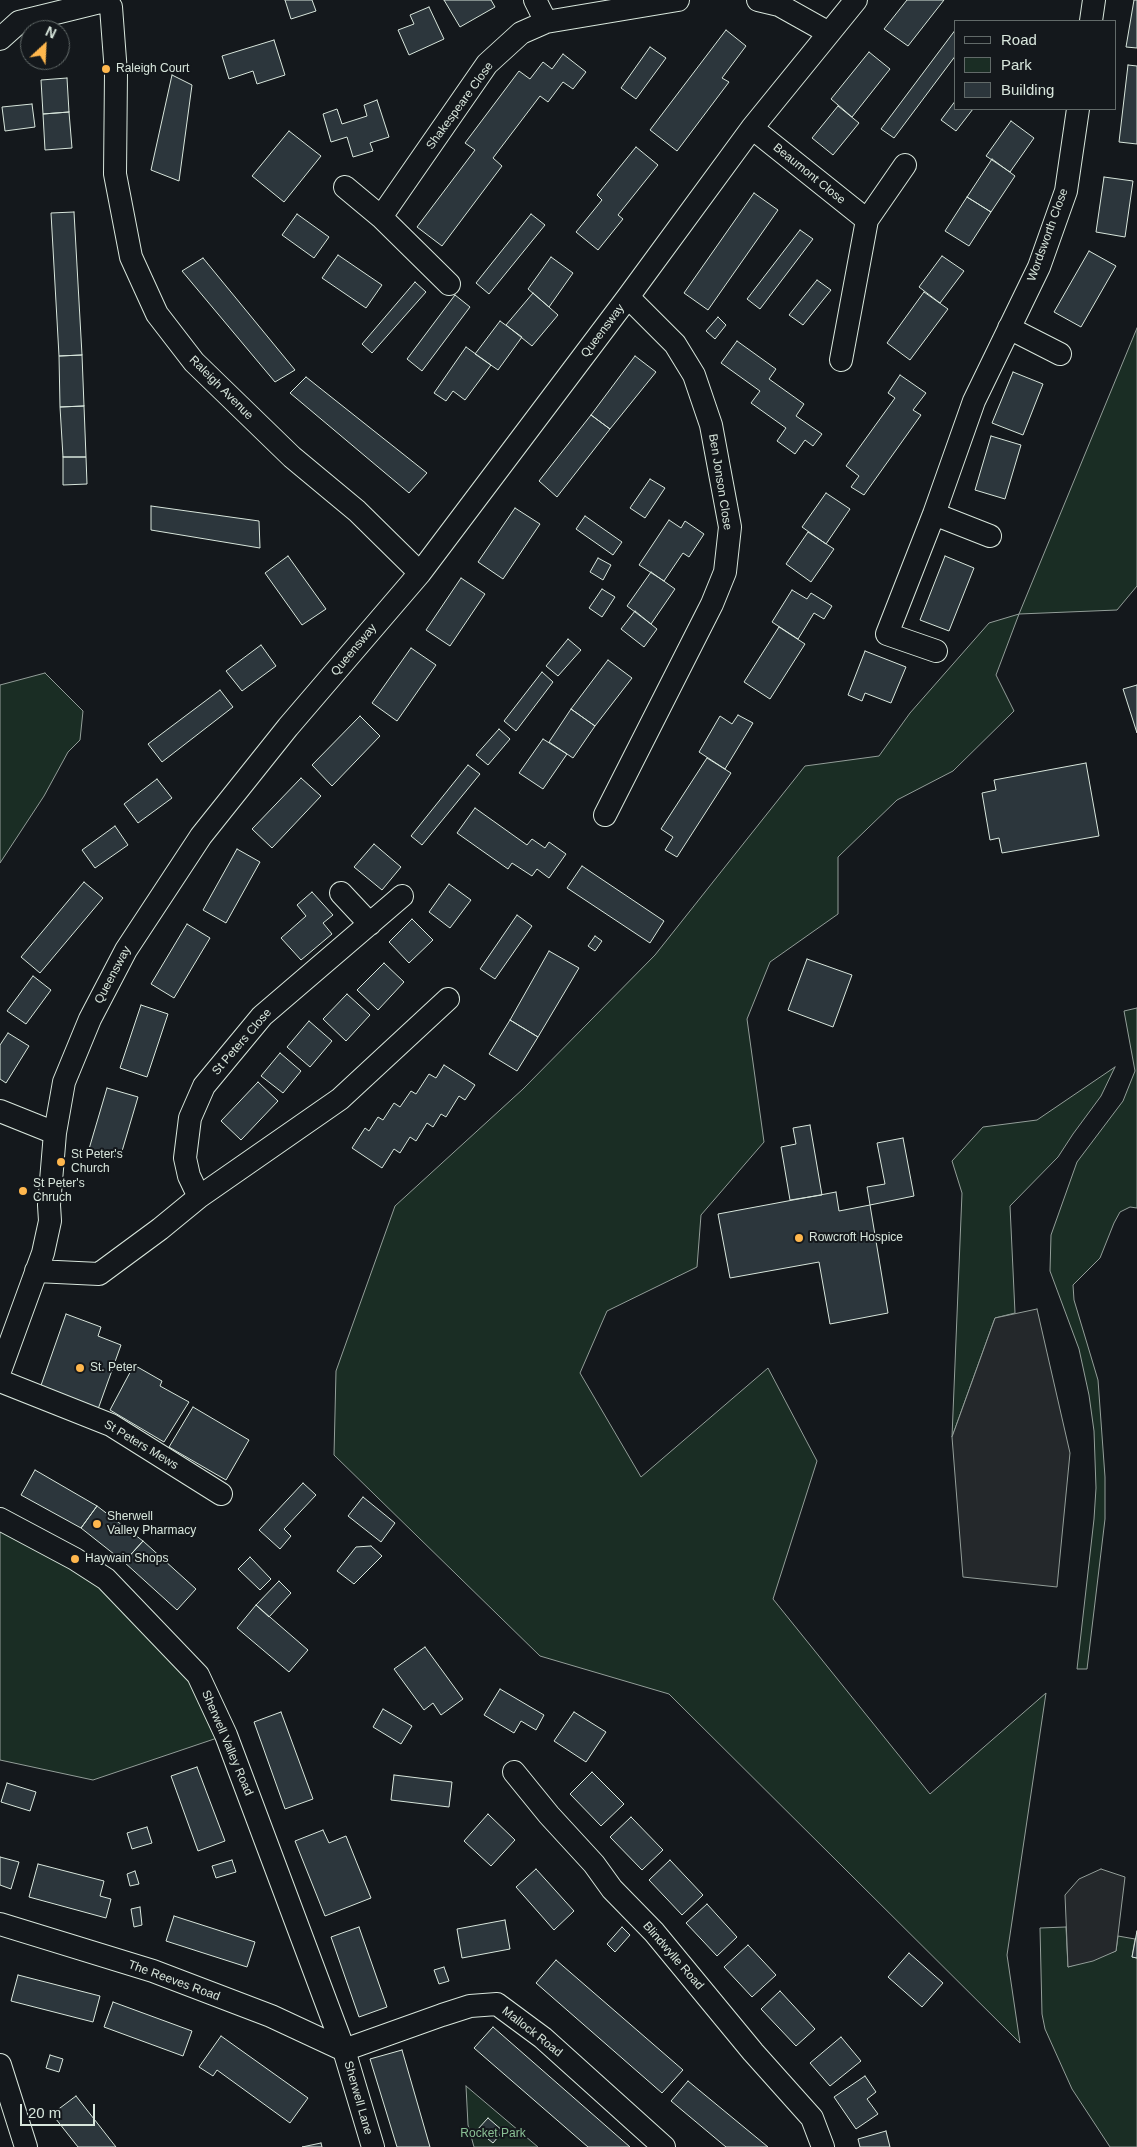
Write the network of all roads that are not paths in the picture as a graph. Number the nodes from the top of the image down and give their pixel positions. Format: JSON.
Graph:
{"nodes":[{"id":1,"x":104,"y":0,"type":"edge"},
{"id":2,"x":535,"y":0,"type":"edge"},
{"id":3,"x":678,"y":0,"type":"edge"},
{"id":4,"x":758,"y":0,"type":"edge"},
{"id":5,"x":856,"y":0,"type":"edge"},
{"id":6,"x":1094,"y":0,"type":"edge"},
{"id":7,"x":1091,"y":20,"type":"edge"},
{"id":8,"x":546,"y":22,"type":"junction"},
{"id":9,"x":829,"y":33,"type":"junction"},
{"id":10,"x":0,"y":39,"type":"edge"},
{"id":11,"x":1078,"y":110,"type":"edge"},
{"id":12,"x":752,"y":128,"type":"junction"},
{"id":13,"x":905,"y":165,"type":"dead end"},
{"id":14,"x":345,"y":187,"type":"dead end"},
{"id":15,"x":381,"y":217,"type":"junction"},
{"id":16,"x":867,"y":220,"type":"junction"},
{"id":17,"x":449,"y":284,"type":"dead end"},
{"id":18,"x":628,"y":297,"type":"junction"},
{"id":19,"x":1009,"y":328,"type":"junction"},
{"id":20,"x":1060,"y":354,"type":"dead end"},
{"id":21,"x":840,"y":360,"type":"dead end"},
{"id":22,"x":934,"y":514,"type":"junction"},
{"id":23,"x":990,"y":536,"type":"dead end"},
{"id":24,"x":420,"y":573,"type":"junction"},
{"id":25,"x":936,"y":651,"type":"dead end"},
{"id":26,"x":605,"y":815,"type":"dead end"},
{"id":27,"x":341,"y":893,"type":"dead end"},
{"id":28,"x":402,"y":896,"type":"dead end"},
{"id":29,"x":370,"y":924,"type":"junction"},
{"id":30,"x":448,"y":999,"type":"dead end"},
{"id":31,"x":0,"y":1111,"type":"edge"},
{"id":32,"x":55,"y":1133,"type":"junction"},
{"id":33,"x":199,"y":1197,"type":"junction"},
{"id":34,"x":36,"y":1270,"type":"junction"},
{"id":35,"x":0,"y":1371,"type":"edge"},
{"id":36,"x":0,"y":1381,"type":"edge"},
{"id":37,"x":221,"y":1494,"type":"dead end"},
{"id":38,"x":0,"y":1519,"type":"edge"},
{"id":39,"x":514,"y":1772,"type":"dead end"},
{"id":40,"x":0,"y":1924,"type":"edge"},
{"id":41,"x":344,"y":2050,"type":"junction"},
{"id":42,"x":0,"y":2066,"type":"edge"},
{"id":43,"x":26,"y":2147,"type":"edge"},
{"id":44,"x":372,"y":2147,"type":"edge"},
{"id":45,"x":664,"y":2147,"type":"edge"},
{"id":46,"x":823,"y":2147,"type":"edge"}],
"edges":[{"from":1,"to":10,"type":"street"},
{"from":1,"to":24,"type":"street","name":"Raleigh Avenue"},
{"from":2,"to":8,"type":"street"},
{"from":3,"to":8,"type":"street","name":"Shakespeare Close"},
{"from":4,"to":9,"type":"street"},
{"from":5,"to":9,"type":"street","name":"Queensway"},
{"from":6,"to":7,"type":"street"},
{"from":8,"to":15,"type":"street","name":"Shakespeare Close"},
{"from":9,"to":12,"type":"street","name":"Queensway"},
{"from":11,"to":19,"type":"street","name":"Wordsworth Close"},
{"from":12,"to":16,"type":"street","name":"Beaumont Close"},
{"from":12,"to":18,"type":"street","name":"Queensway"},
{"from":13,"to":16,"type":"street"},
{"from":14,"to":15,"type":"street"},
{"from":15,"to":17,"type":"street"},
{"from":16,"to":21,"type":"street"},
{"from":18,"to":24,"type":"street","name":"Queensway"},
{"from":18,"to":26,"type":"street","name":"Ben Jonson Close"},
{"from":19,"to":20,"type":"street"},
{"from":19,"to":22,"type":"street","name":"Wordsworth Close"},
{"from":22,"to":23,"type":"street"},
{"from":22,"to":25,"type":"street","name":"Wordsworth Close"},
{"from":24,"to":32,"type":"street","name":"Queensway"},
{"from":27,"to":29,"type":"street"},
{"from":28,"to":29,"type":"street","name":"St Peters Close"},
{"from":29,"to":33,"type":"street","name":"St Peters Close"},
{"from":30,"to":33,"type":"street"},
{"from":31,"to":32,"type":"street"},
{"from":32,"to":34,"type":"street","name":"Queensway"},
{"from":33,"to":34,"type":"street"},
{"from":34,"to":35,"type":"street","name":"Queensway"},
{"from":36,"to":37,"type":"street","name":"St Peters Mews"},
{"from":38,"to":41,"type":"street","name":"Sherwell Valley Road"},
{"from":39,"to":46,"type":"street","name":"Blindwylle Road"},
{"from":40,"to":41,"type":"street","name":"The Reeves Road"},
{"from":41,"to":44,"type":"street","name":"Sherwell Lane"},
{"from":41,"to":45,"type":"street","name":"Mallock Road"},
{"from":42,"to":43,"type":"street"}]}
